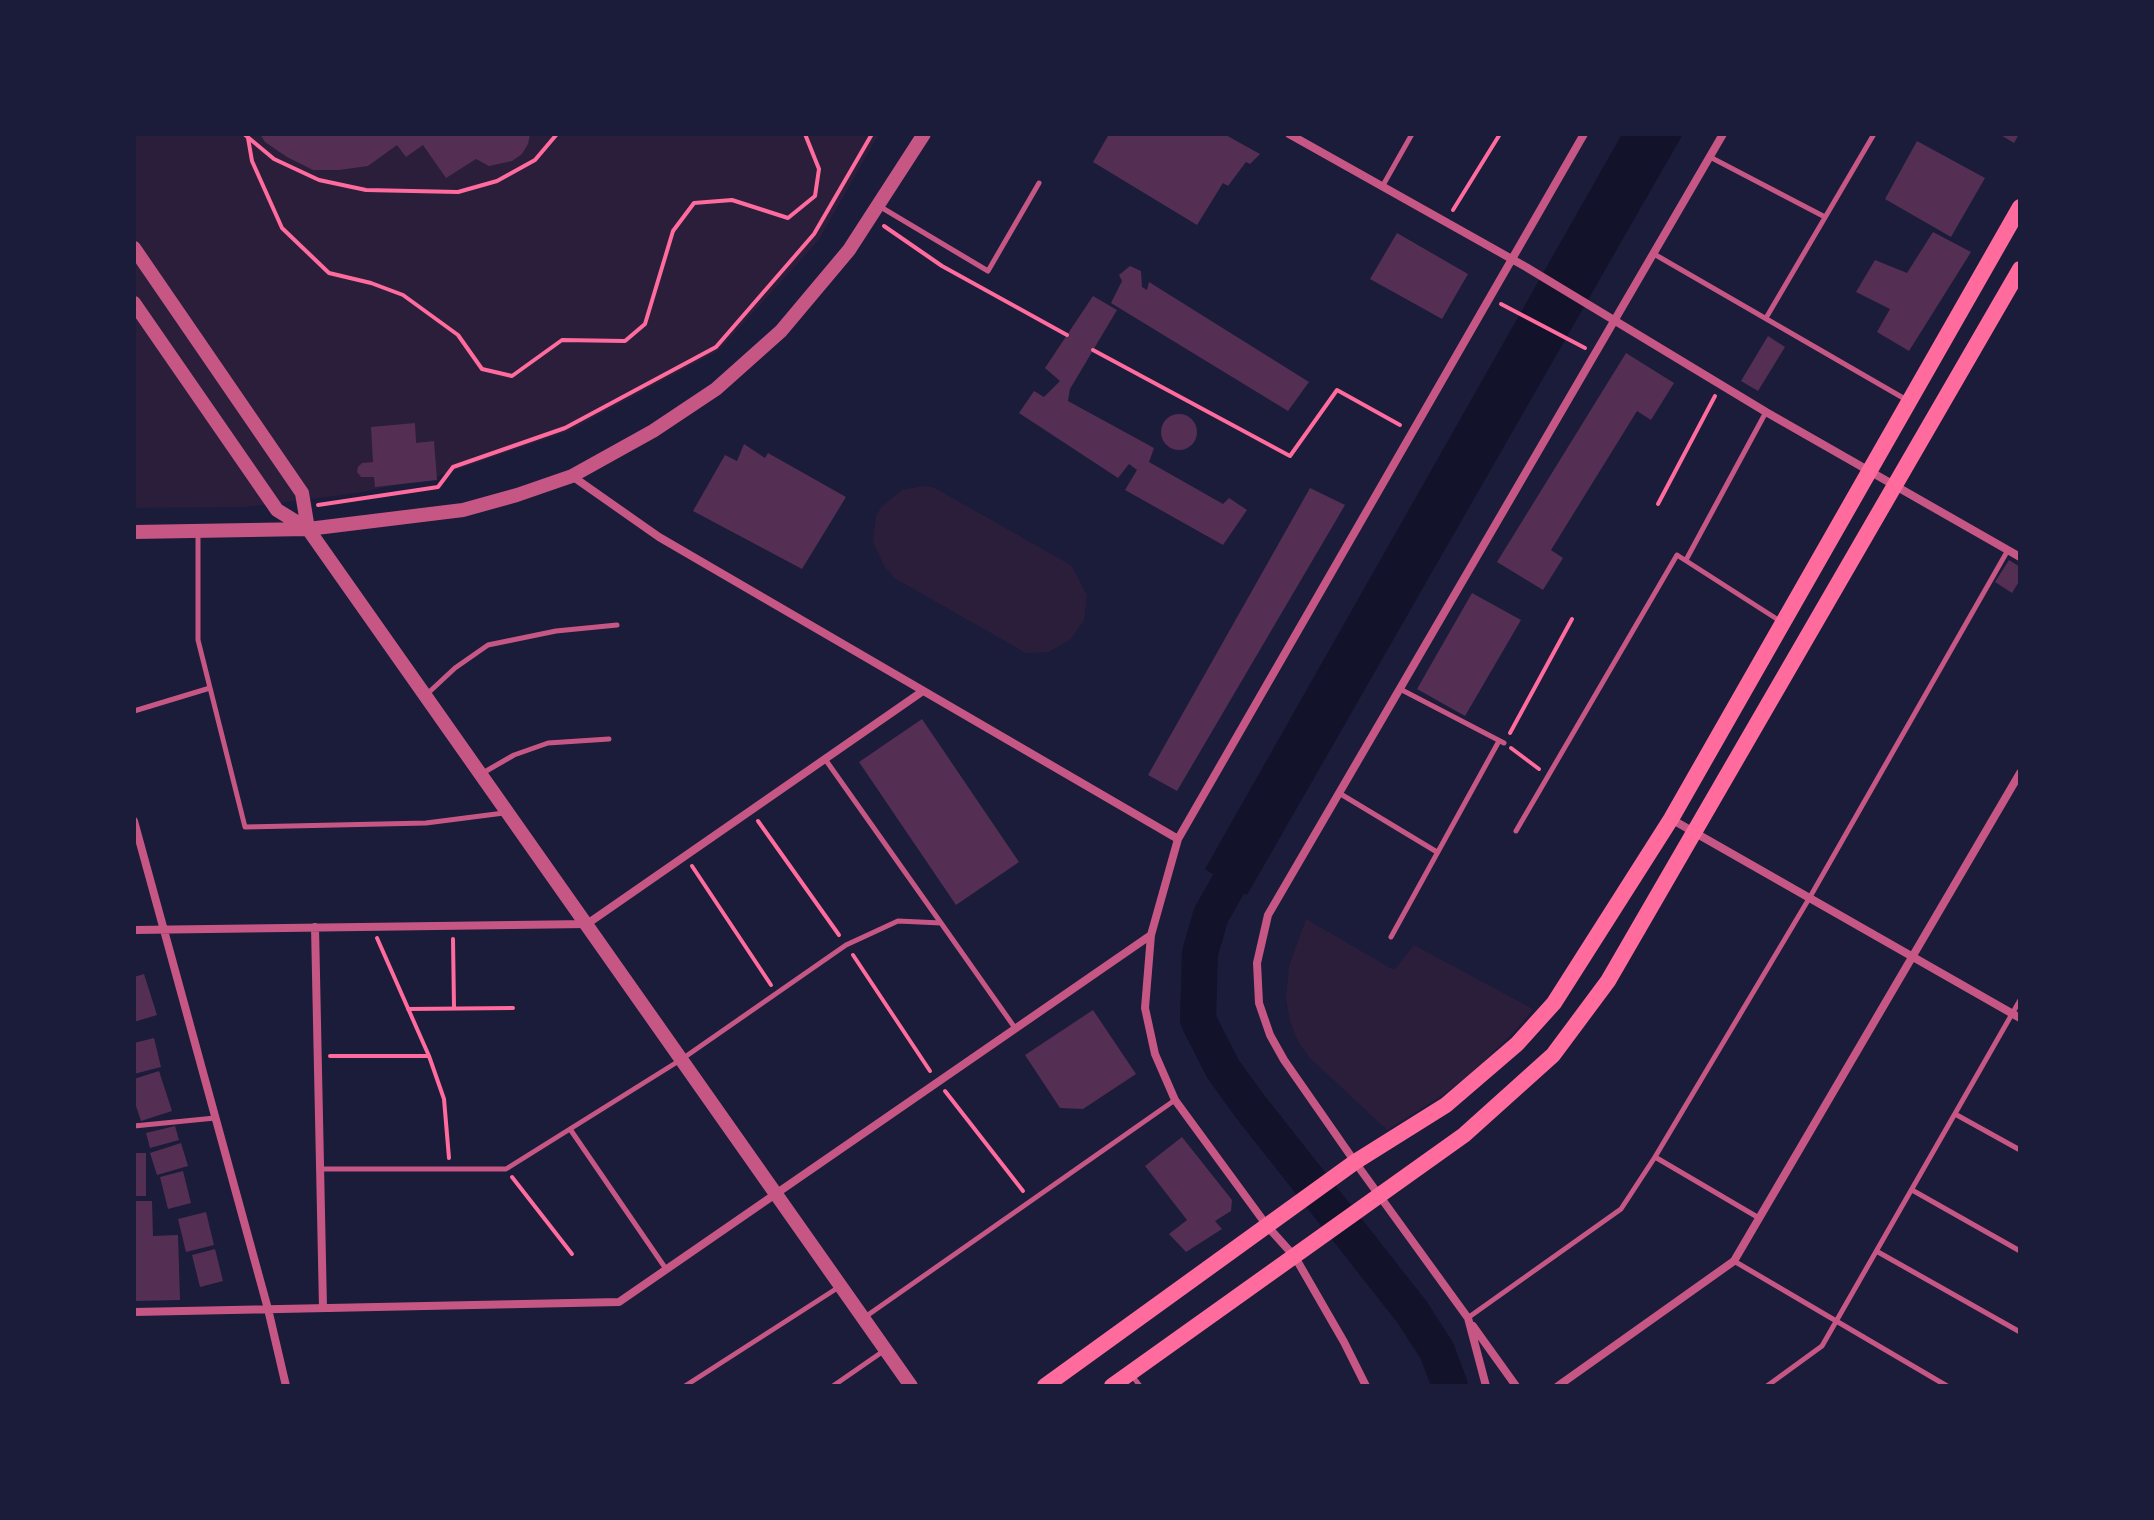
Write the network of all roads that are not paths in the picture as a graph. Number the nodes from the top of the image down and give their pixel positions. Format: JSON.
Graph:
{"nodes":[{"id":1,"x":924,"y":134,"type":"edge"},
{"id":2,"x":1289,"y":134,"type":"edge"},
{"id":3,"x":1412,"y":134,"type":"edge"},
{"id":4,"x":1584,"y":134,"type":"edge"},
{"id":5,"x":1723,"y":134,"type":"edge"},
{"id":6,"x":1874,"y":134,"type":"edge"},
{"id":7,"x":1710,"y":157,"type":"junction"},
{"id":8,"x":1039,"y":183,"type":"dead end"},
{"id":9,"x":1382,"y":187,"type":"junction"},
{"id":10,"x":2020,"y":207,"type":"edge"},
{"id":11,"x":874,"y":211,"type":"junction"},
{"id":12,"x":1825,"y":217,"type":"junction"},
{"id":13,"x":134,"y":248,"type":"edge"},
{"id":14,"x":1653,"y":253,"type":"junction"},
{"id":15,"x":1512,"y":259,"type":"junction"},
{"id":16,"x":2020,"y":269,"type":"edge"},
{"id":17,"x":134,"y":303,"type":"edge"},
{"id":18,"x":1610,"y":317,"type":"junction"},
{"id":19,"x":1766,"y":318,"type":"junction"},
{"id":20,"x":1909,"y":401,"type":"junction"},
{"id":21,"x":1766,"y":412,"type":"junction"},
{"id":22,"x":1869,"y":472,"type":"junction"},
{"id":23,"x":572,"y":476,"type":"junction"},
{"id":24,"x":1895,"y":484,"type":"junction"},
{"id":25,"x":308,"y":529,"type":"junction"},
{"id":26,"x":198,"y":531,"type":"junction"},
{"id":27,"x":134,"y":532,"type":"edge"},
{"id":28,"x":2008,"y":550,"type":"junction"},
{"id":29,"x":2020,"y":557,"type":"edge"},
{"id":30,"x":1686,"y":560,"type":"junction"},
{"id":31,"x":1783,"y":623,"type":"junction"},
{"id":32,"x":617,"y":625,"type":"dead end"},
{"id":33,"x":210,"y":688,"type":"junction"},
{"id":34,"x":1399,"y":689,"type":"junction"},
{"id":35,"x":923,"y":691,"type":"junction"},
{"id":36,"x":426,"y":695,"type":"junction"},
{"id":37,"x":134,"y":711,"type":"edge"},
{"id":38,"x":609,"y":739,"type":"dead end"},
{"id":39,"x":825,"y":759,"type":"junction"},
{"id":40,"x":2020,"y":773,"type":"edge"},
{"id":41,"x":481,"y":774,"type":"junction"},
{"id":42,"x":1339,"y":793,"type":"junction"},
{"id":43,"x":509,"y":813,"type":"junction"},
{"id":44,"x":1671,"y":819,"type":"junction"},
{"id":45,"x":134,"y":821,"type":"edge"},
{"id":46,"x":1694,"y":830,"type":"junction"},
{"id":47,"x":1516,"y":831,"type":"dead end"},
{"id":48,"x":1178,"y":839,"type":"junction"},
{"id":49,"x":1437,"y":852,"type":"junction"},
{"id":50,"x":1810,"y":897,"type":"junction"},
{"id":51,"x":941,"y":923,"type":"junction"},
{"id":52,"x":587,"y":924,"type":"junction"},
{"id":53,"x":315,"y":927,"type":"junction"},
{"id":54,"x":134,"y":930,"type":"edge"},
{"id":55,"x":165,"y":930,"type":"junction"},
{"id":56,"x":1151,"y":935,"type":"junction"},
{"id":57,"x":1391,"y":937,"type":"dead end"},
{"id":58,"x":1912,"y":955,"type":"junction"},
{"id":59,"x":2020,"y":1000,"type":"edge"},
{"id":60,"x":2016,"y":1016,"type":"edge"},
{"id":61,"x":1015,"y":1028,"type":"junction"},
{"id":62,"x":682,"y":1059,"type":"junction"},
{"id":63,"x":1175,"y":1100,"type":"junction"},
{"id":64,"x":1955,"y":1114,"type":"junction"},
{"id":65,"x":215,"y":1118,"type":"junction"},
{"id":66,"x":134,"y":1126,"type":"edge"},
{"id":67,"x":570,"y":1129,"type":"junction"},
{"id":68,"x":2020,"y":1150,"type":"edge"},
{"id":69,"x":1655,"y":1157,"type":"junction"},
{"id":70,"x":1353,"y":1164,"type":"junction"},
{"id":71,"x":320,"y":1169,"type":"junction"},
{"id":72,"x":1912,"y":1190,"type":"junction"},
{"id":73,"x":777,"y":1192,"type":"junction"},
{"id":74,"x":1377,"y":1196,"type":"junction"},
{"id":75,"x":1759,"y":1218,"type":"junction"},
{"id":76,"x":1268,"y":1227,"type":"junction"},
{"id":77,"x":2020,"y":1251,"type":"edge"},
{"id":78,"x":1877,"y":1252,"type":"junction"},
{"id":79,"x":1295,"y":1257,"type":"junction"},
{"id":80,"x":1734,"y":1261,"type":"junction"},
{"id":81,"x":666,"y":1269,"type":"junction"},
{"id":82,"x":842,"y":1285,"type":"junction"},
{"id":83,"x":323,"y":1308,"type":"junction"},
{"id":84,"x":268,"y":1309,"type":"junction"},
{"id":85,"x":134,"y":1312,"type":"edge"},
{"id":86,"x":865,"y":1317,"type":"junction"},
{"id":87,"x":1468,"y":1318,"type":"junction"},
{"id":88,"x":1838,"y":1322,"type":"junction"},
{"id":89,"x":2020,"y":1332,"type":"edge"},
{"id":90,"x":886,"y":1350,"type":"junction"},
{"id":91,"x":1135,"y":1380,"type":"edge"},
{"id":92,"x":286,"y":1386,"type":"edge"},
{"id":93,"x":685,"y":1386,"type":"edge"},
{"id":94,"x":833,"y":1386,"type":"edge"},
{"id":95,"x":911,"y":1386,"type":"edge"},
{"id":96,"x":1045,"y":1386,"type":"edge"},
{"id":97,"x":1112,"y":1386,"type":"edge"},
{"id":98,"x":1366,"y":1386,"type":"edge"},
{"id":99,"x":1486,"y":1386,"type":"edge"},
{"id":100,"x":1516,"y":1386,"type":"edge"},
{"id":101,"x":1558,"y":1386,"type":"edge"},
{"id":102,"x":1767,"y":1386,"type":"edge"},
{"id":103,"x":1947,"y":1386,"type":"edge"}],
"edges":[{"from":1,"to":11,"type":"street"},
{"from":2,"to":9,"type":"street"},
{"from":3,"to":9,"type":"lane"},
{"from":4,"to":15,"type":"street"},
{"from":5,"to":7,"type":"street"},
{"from":6,"to":12,"type":"lane"},
{"from":7,"to":12,"type":"lane"},
{"from":7,"to":14,"type":"street"},
{"from":8,"to":11,"type":"lane"},
{"from":9,"to":15,"type":"street"},
{"from":10,"to":20,"type":"main road"},
{"from":11,"to":23,"type":"street"},
{"from":12,"to":19,"type":"lane"},
{"from":13,"to":25,"type":"street"},
{"from":14,"to":18,"type":"street"},
{"from":14,"to":19,"type":"lane"},
{"from":15,"to":18,"type":"street"},
{"from":15,"to":48,"type":"street"},
{"from":16,"to":24,"type":"main road"},
{"from":17,"to":25,"type":"street"},
{"from":18,"to":21,"type":"street"},
{"from":18,"to":34,"type":"street"},
{"from":19,"to":20,"type":"lane"},
{"from":20,"to":22,"type":"main road"},
{"from":21,"to":22,"type":"street"},
{"from":21,"to":30,"type":"lane"},
{"from":22,"to":24,"type":"street"},
{"from":22,"to":31,"type":"main road"},
{"from":23,"to":25,"type":"street"},
{"from":23,"to":35,"type":"street"},
{"from":24,"to":28,"type":"street"},
{"from":24,"to":46,"type":"main road"},
{"from":25,"to":26,"type":"street"},
{"from":25,"to":36,"type":"street"},
{"from":26,"to":27,"type":"street"},
{"from":26,"to":33,"type":"lane"},
{"from":28,"to":29,"type":"street"},
{"from":28,"to":50,"type":"lane"},
{"from":30,"to":31,"type":"lane"},
{"from":30,"to":47,"type":"lane"},
{"from":31,"to":44,"type":"main road"},
{"from":32,"to":36,"type":"lane"},
{"from":33,"to":37,"type":"lane"},
{"from":33,"to":43,"type":"lane"},
{"from":34,"to":42,"type":"street"},
{"from":34,"to":49,"type":"lane"},
{"from":35,"to":39,"type":"street"},
{"from":35,"to":48,"type":"street"},
{"from":36,"to":41,"type":"street"},
{"from":38,"to":41,"type":"lane"},
{"from":39,"to":51,"type":"lane"},
{"from":39,"to":52,"type":"street"},
{"from":40,"to":58,"type":"street"},
{"from":41,"to":43,"type":"street"},
{"from":42,"to":49,"type":"lane"},
{"from":42,"to":70,"type":"street"},
{"from":43,"to":52,"type":"street"},
{"from":44,"to":46,"type":"street"},
{"from":44,"to":70,"type":"main road"},
{"from":45,"to":55,"type":"street"},
{"from":46,"to":50,"type":"street"},
{"from":46,"to":74,"type":"main road"},
{"from":48,"to":56,"type":"street"},
{"from":49,"to":57,"type":"lane"},
{"from":50,"to":58,"type":"street"},
{"from":50,"to":69,"type":"lane"},
{"from":51,"to":61,"type":"lane"},
{"from":51,"to":62,"type":"lane"},
{"from":52,"to":53,"type":"street"},
{"from":52,"to":62,"type":"street"},
{"from":53,"to":55,"type":"street"},
{"from":53,"to":71,"type":"street"},
{"from":54,"to":55,"type":"street"},
{"from":55,"to":65,"type":"street"},
{"from":56,"to":61,"type":"street"},
{"from":56,"to":63,"type":"street"},
{"from":58,"to":60,"type":"street"},
{"from":58,"to":75,"type":"street"},
{"from":59,"to":60,"type":"lane"},
{"from":60,"to":64,"type":"lane"},
{"from":61,"to":73,"type":"street"},
{"from":62,"to":67,"type":"lane"},
{"from":62,"to":73,"type":"street"},
{"from":63,"to":76,"type":"street"},
{"from":63,"to":86,"type":"lane"},
{"from":64,"to":68,"type":"lane"},
{"from":64,"to":72,"type":"lane"},
{"from":65,"to":66,"type":"lane"},
{"from":65,"to":84,"type":"street"},
{"from":67,"to":71,"type":"lane"},
{"from":67,"to":81,"type":"lane"},
{"from":69,"to":75,"type":"lane"},
{"from":69,"to":87,"type":"lane"},
{"from":70,"to":74,"type":"street"},
{"from":70,"to":76,"type":"main road"},
{"from":71,"to":83,"type":"street"},
{"from":72,"to":77,"type":"lane"},
{"from":72,"to":78,"type":"lane"},
{"from":73,"to":81,"type":"street"},
{"from":73,"to":82,"type":"street"},
{"from":74,"to":79,"type":"main road"},
{"from":74,"to":87,"type":"street"},
{"from":75,"to":80,"type":"street"},
{"from":76,"to":79,"type":"street"},
{"from":76,"to":96,"type":"main road"},
{"from":78,"to":88,"type":"lane"},
{"from":78,"to":89,"type":"lane"},
{"from":79,"to":91,"type":"main road"},
{"from":79,"to":98,"type":"street"},
{"from":80,"to":88,"type":"lane"},
{"from":80,"to":101,"type":"street"},
{"from":81,"to":83,"type":"street"},
{"from":82,"to":86,"type":"street"},
{"from":82,"to":93,"type":"lane"},
{"from":83,"to":84,"type":"street"},
{"from":84,"to":85,"type":"street"},
{"from":84,"to":92,"type":"street"},
{"from":86,"to":90,"type":"street"},
{"from":87,"to":99,"type":"street"},
{"from":87,"to":100,"type":"street"},
{"from":88,"to":102,"type":"lane"},
{"from":88,"to":103,"type":"lane"},
{"from":90,"to":94,"type":"lane"},
{"from":90,"to":95,"type":"street"},
{"from":91,"to":97,"type":"main road"}]}
